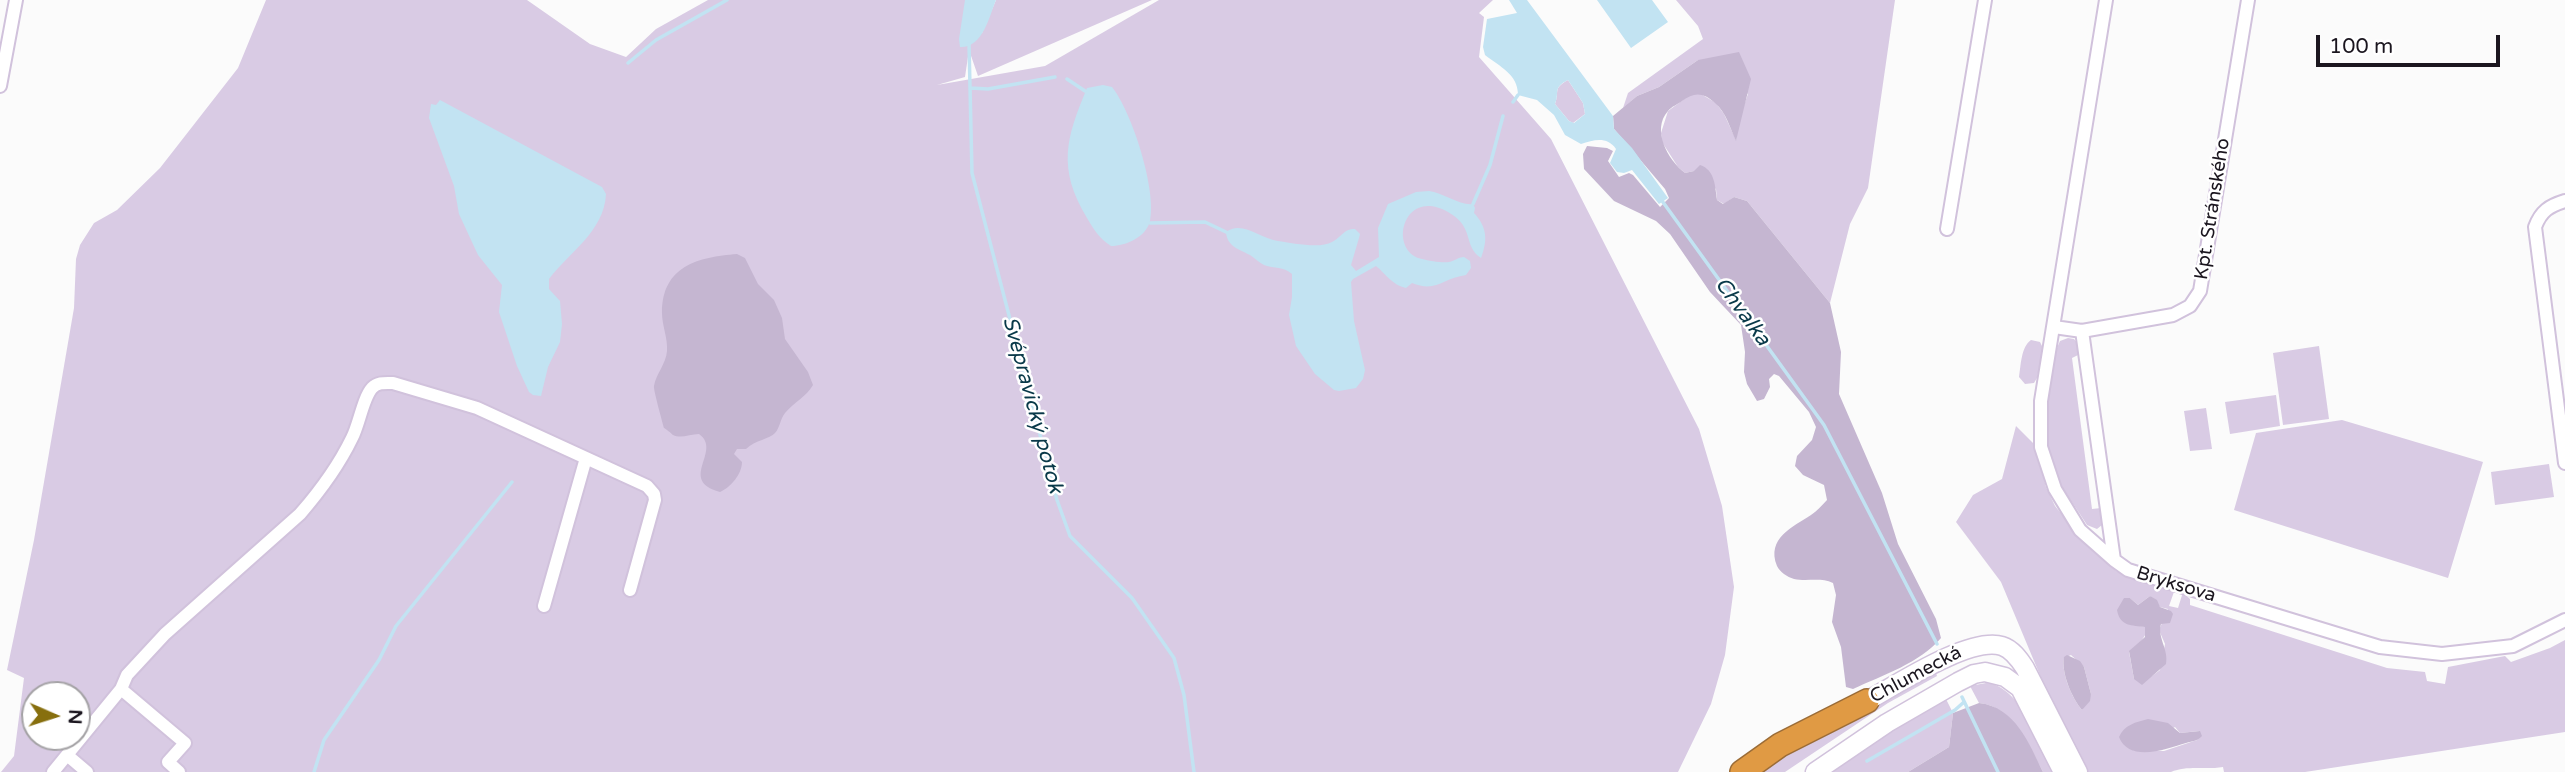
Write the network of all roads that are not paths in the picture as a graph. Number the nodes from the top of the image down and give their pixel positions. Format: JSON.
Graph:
{"nodes":[{"id":1,"x":16,"y":0,"type":"edge"},
{"id":2,"x":1985,"y":0,"type":"edge"},
{"id":3,"x":2106,"y":0,"type":"edge"},
{"id":4,"x":2248,"y":0,"type":"edge"},
{"id":5,"x":0,"y":86,"type":"edge"},
{"id":6,"x":2565,"y":201,"type":"edge"},
{"id":7,"x":1947,"y":229,"type":"dead end"},
{"id":8,"x":2054,"y":327,"type":"junction"},
{"id":9,"x":2082,"y":331,"type":"junction"},
{"id":10,"x":586,"y":458,"type":"junction"},
{"id":11,"x":2565,"y":463,"type":"edge"},
{"id":12,"x":2113,"y":560,"type":"junction"},
{"id":13,"x":629,"y":590,"type":"dead end"},
{"id":14,"x":544,"y":606,"type":"dead end"},
{"id":15,"x":2565,"y":620,"type":"edge"},
{"id":16,"x":121,"y":689,"type":"junction"},
{"id":17,"x":1867,"y":701,"type":"joint"},
{"id":18,"x":67,"y":755,"type":"junction"},
{"id":19,"x":164,"y":767,"type":"edge"},
{"id":20,"x":53,"y":772,"type":"edge"},
{"id":21,"x":87,"y":772,"type":"edge"},
{"id":22,"x":179,"y":772,"type":"edge"},
{"id":23,"x":1742,"y":772,"type":"edge"},
{"id":24,"x":1815,"y":772,"type":"edge"},
{"id":25,"x":2063,"y":772,"type":"edge"},
{"id":26,"x":2078,"y":772,"type":"edge"}],
"edges":[{"from":1,"to":5,"type":"street"},
{"from":2,"to":7,"type":"street"},
{"from":3,"to":8,"type":"street","name":"Bryksova"},
{"from":4,"to":9,"type":"street","name":"Kpt. Stránského"},
{"from":6,"to":11,"type":"street"},
{"from":8,"to":9,"type":"street","name":"Kpt. Stránského"},
{"from":8,"to":12,"type":"street","name":"Bryksova"},
{"from":9,"to":12,"type":"street"},
{"from":10,"to":13,"type":"street"},
{"from":10,"to":14,"type":"street"},
{"from":10,"to":16,"type":"street"},
{"from":12,"to":15,"type":"street","name":"Bryksova"},
{"from":16,"to":18,"type":"street"},
{"from":16,"to":19,"type":"street"},
{"from":17,"to":23,"type":"highway","name":"Chlumecká"},
{"from":17,"to":26,"type":"main road","name":"Chlumecká"},
{"from":18,"to":20,"type":"street"},
{"from":18,"to":21,"type":"street"},
{"from":19,"to":22,"type":"street"},
{"from":24,"to":25,"type":"main road","name":"Chlumecká"}]}
